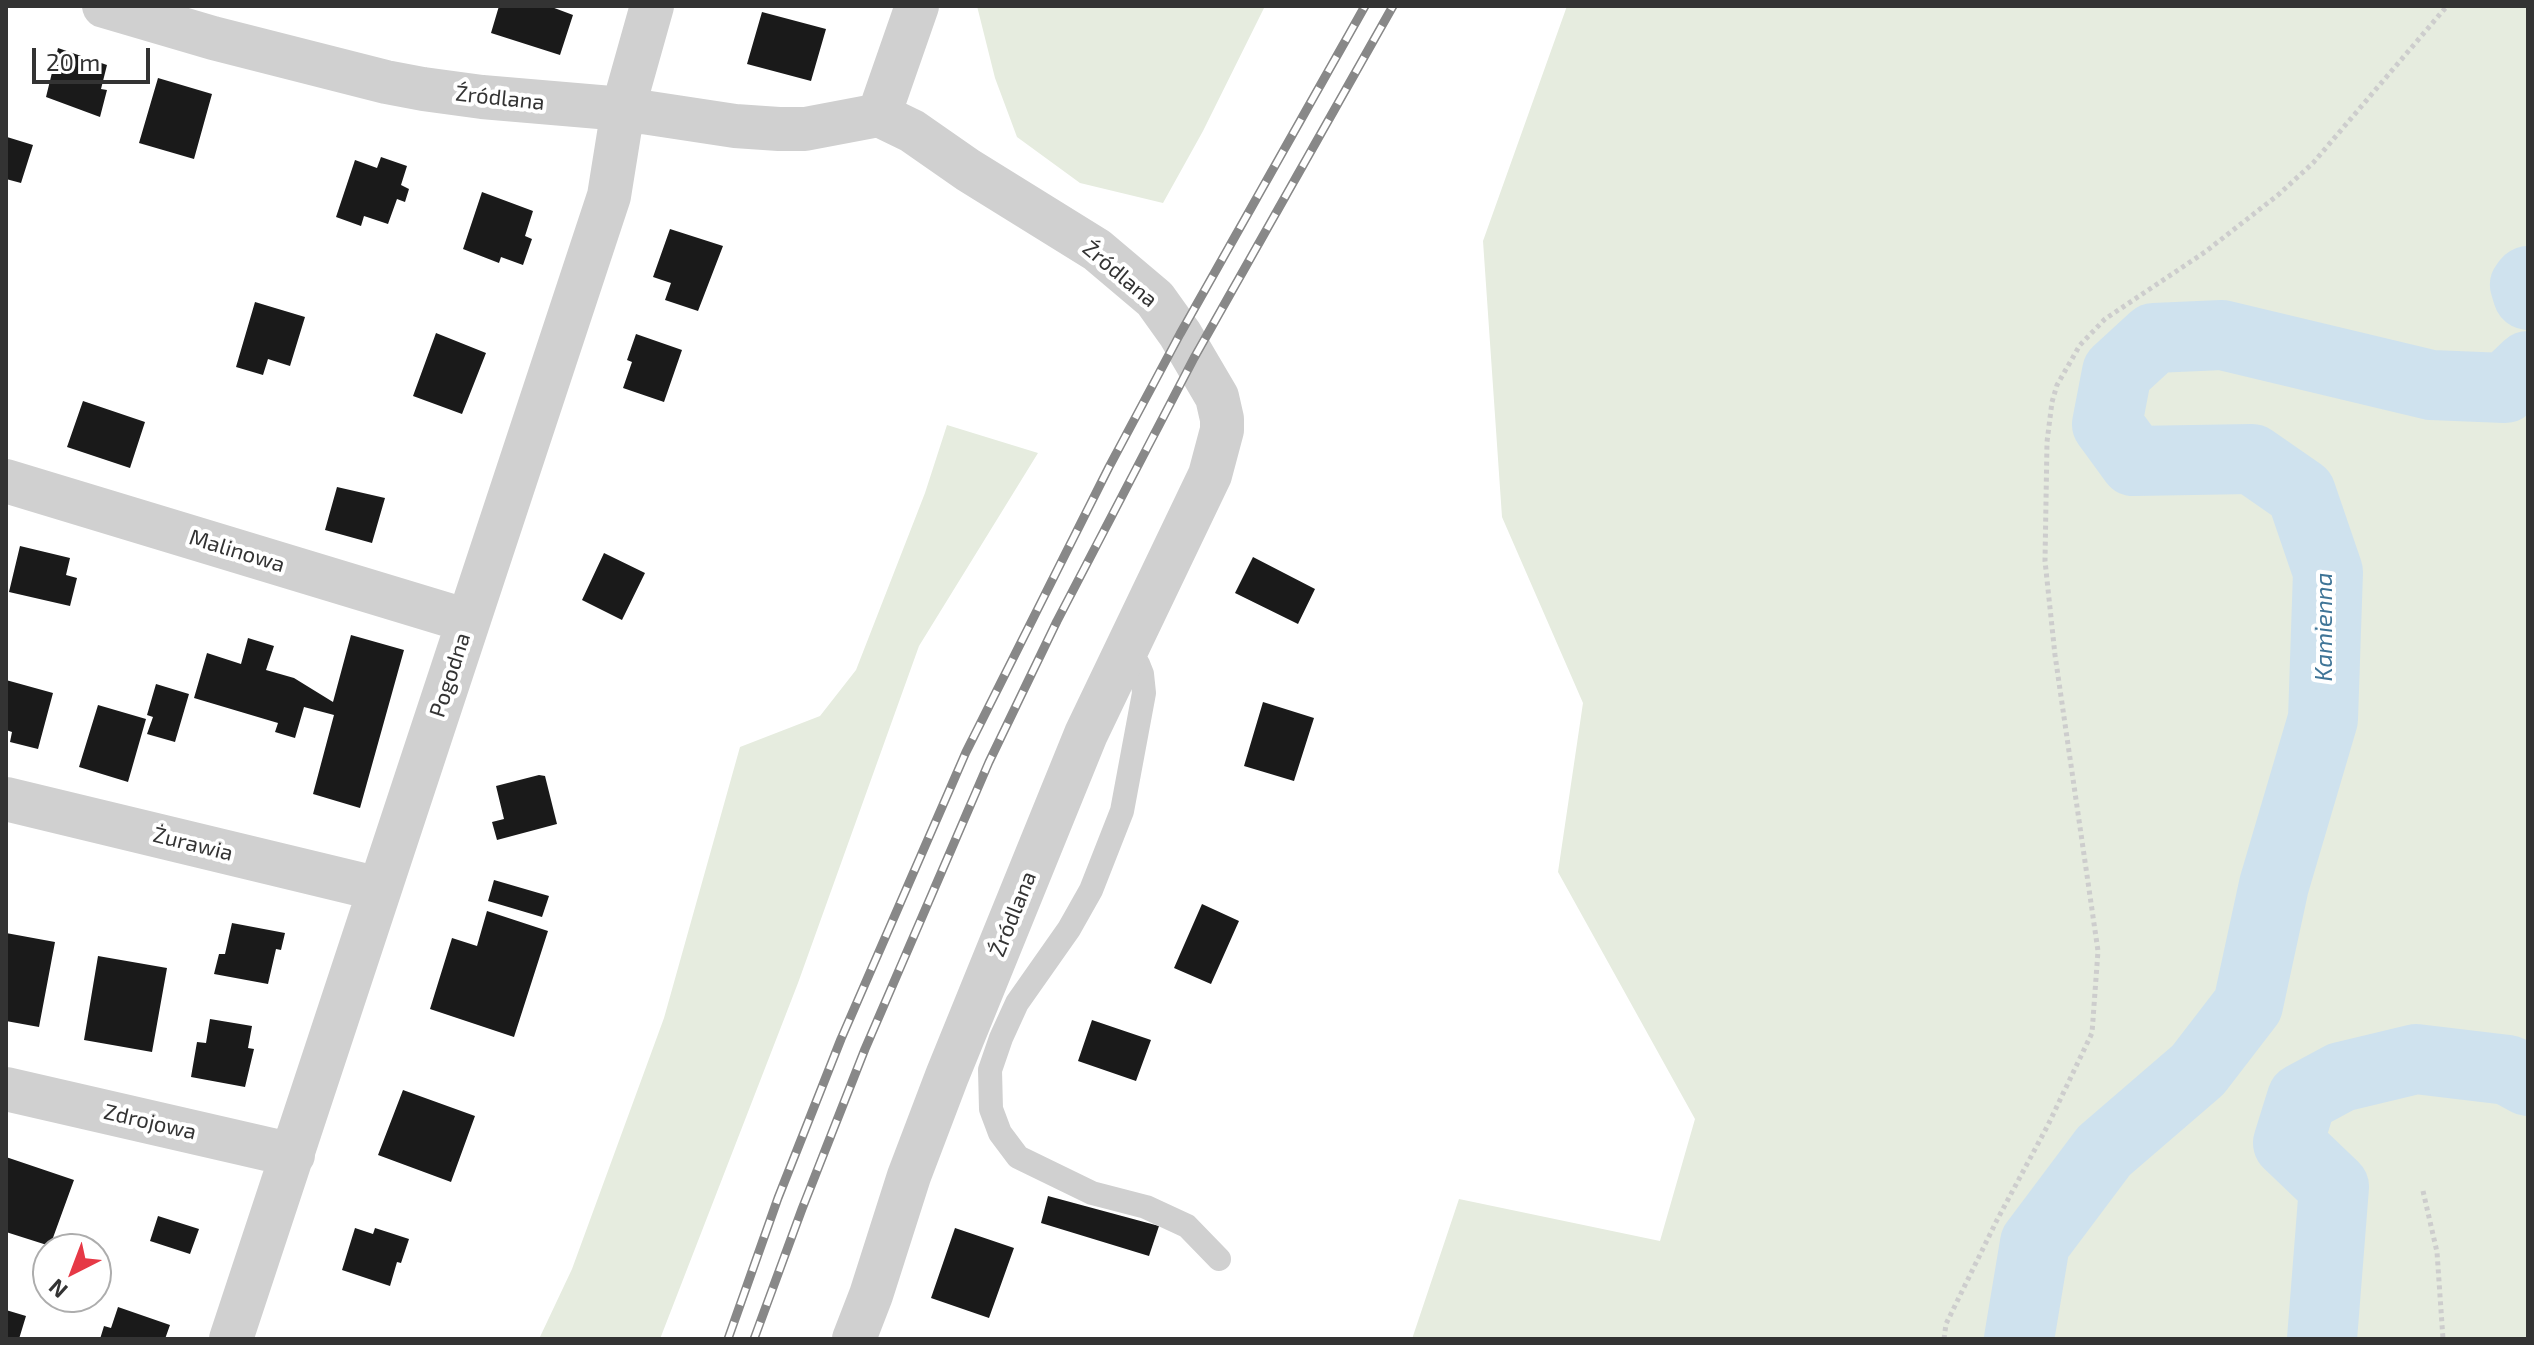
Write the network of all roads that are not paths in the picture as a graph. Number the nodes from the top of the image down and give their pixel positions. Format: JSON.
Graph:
{"nodes":[{"id":1,"x":104,"y":6,"type":"edge"},
{"id":2,"x":652,"y":6,"type":"edge"},
{"id":3,"x":917,"y":6,"type":"edge"},
{"id":4,"x":218,"y":22,"type":"edge"},
{"id":5,"x":623,"y":109,"type":"junction"},
{"id":6,"x":879,"y":115,"type":"junction"},
{"id":7,"x":6,"y":481,"type":"edge"},
{"id":8,"x":468,"y":621,"type":"junction"},
{"id":9,"x":1125,"y":651,"type":"junction"},
{"id":10,"x":6,"y":799,"type":"edge"},
{"id":11,"x":379,"y":889,"type":"junction"},
{"id":12,"x":947,"y":1076,"type":"junction"},
{"id":13,"x":6,"y":1089,"type":"edge"},
{"id":14,"x":990,"y":1096,"type":"junction"},
{"id":15,"x":293,"y":1155,"type":"junction"},
{"id":16,"x":1219,"y":1259,"type":"dead end"},
{"id":17,"x":231,"y":1339,"type":"edge"},
{"id":18,"x":854,"y":1339,"type":"edge"}],
"edges":[{"from":1,"to":4,"type":"street","name":"Źródlana"},
{"from":2,"to":5,"type":"street","name":"Pogodna"},
{"from":3,"to":6,"type":"street"},
{"from":4,"to":5,"type":"street","name":"Źródlana"},
{"from":5,"to":6,"type":"street","name":"Źródlana"},
{"from":5,"to":8,"type":"street","name":"Pogodna"},
{"from":6,"to":9,"type":"street","name":"Źródlana"},
{"from":7,"to":8,"type":"street","name":"Malinowa"},
{"from":8,"to":11,"type":"street","name":"Pogodna"},
{"from":9,"to":12,"type":"street","name":"Źródlana"},
{"from":9,"to":14,"type":"lane"},
{"from":10,"to":11,"type":"street","name":"Żurawia"},
{"from":11,"to":15,"type":"street","name":"Pogodna"},
{"from":12,"to":14,"type":"lane"},
{"from":12,"to":18,"type":"street","name":"Źródlana"},
{"from":13,"to":15,"type":"street","name":"Zdrojowa"},
{"from":14,"to":16,"type":"lane"},
{"from":15,"to":17,"type":"street","name":"Pogodna"}]}
